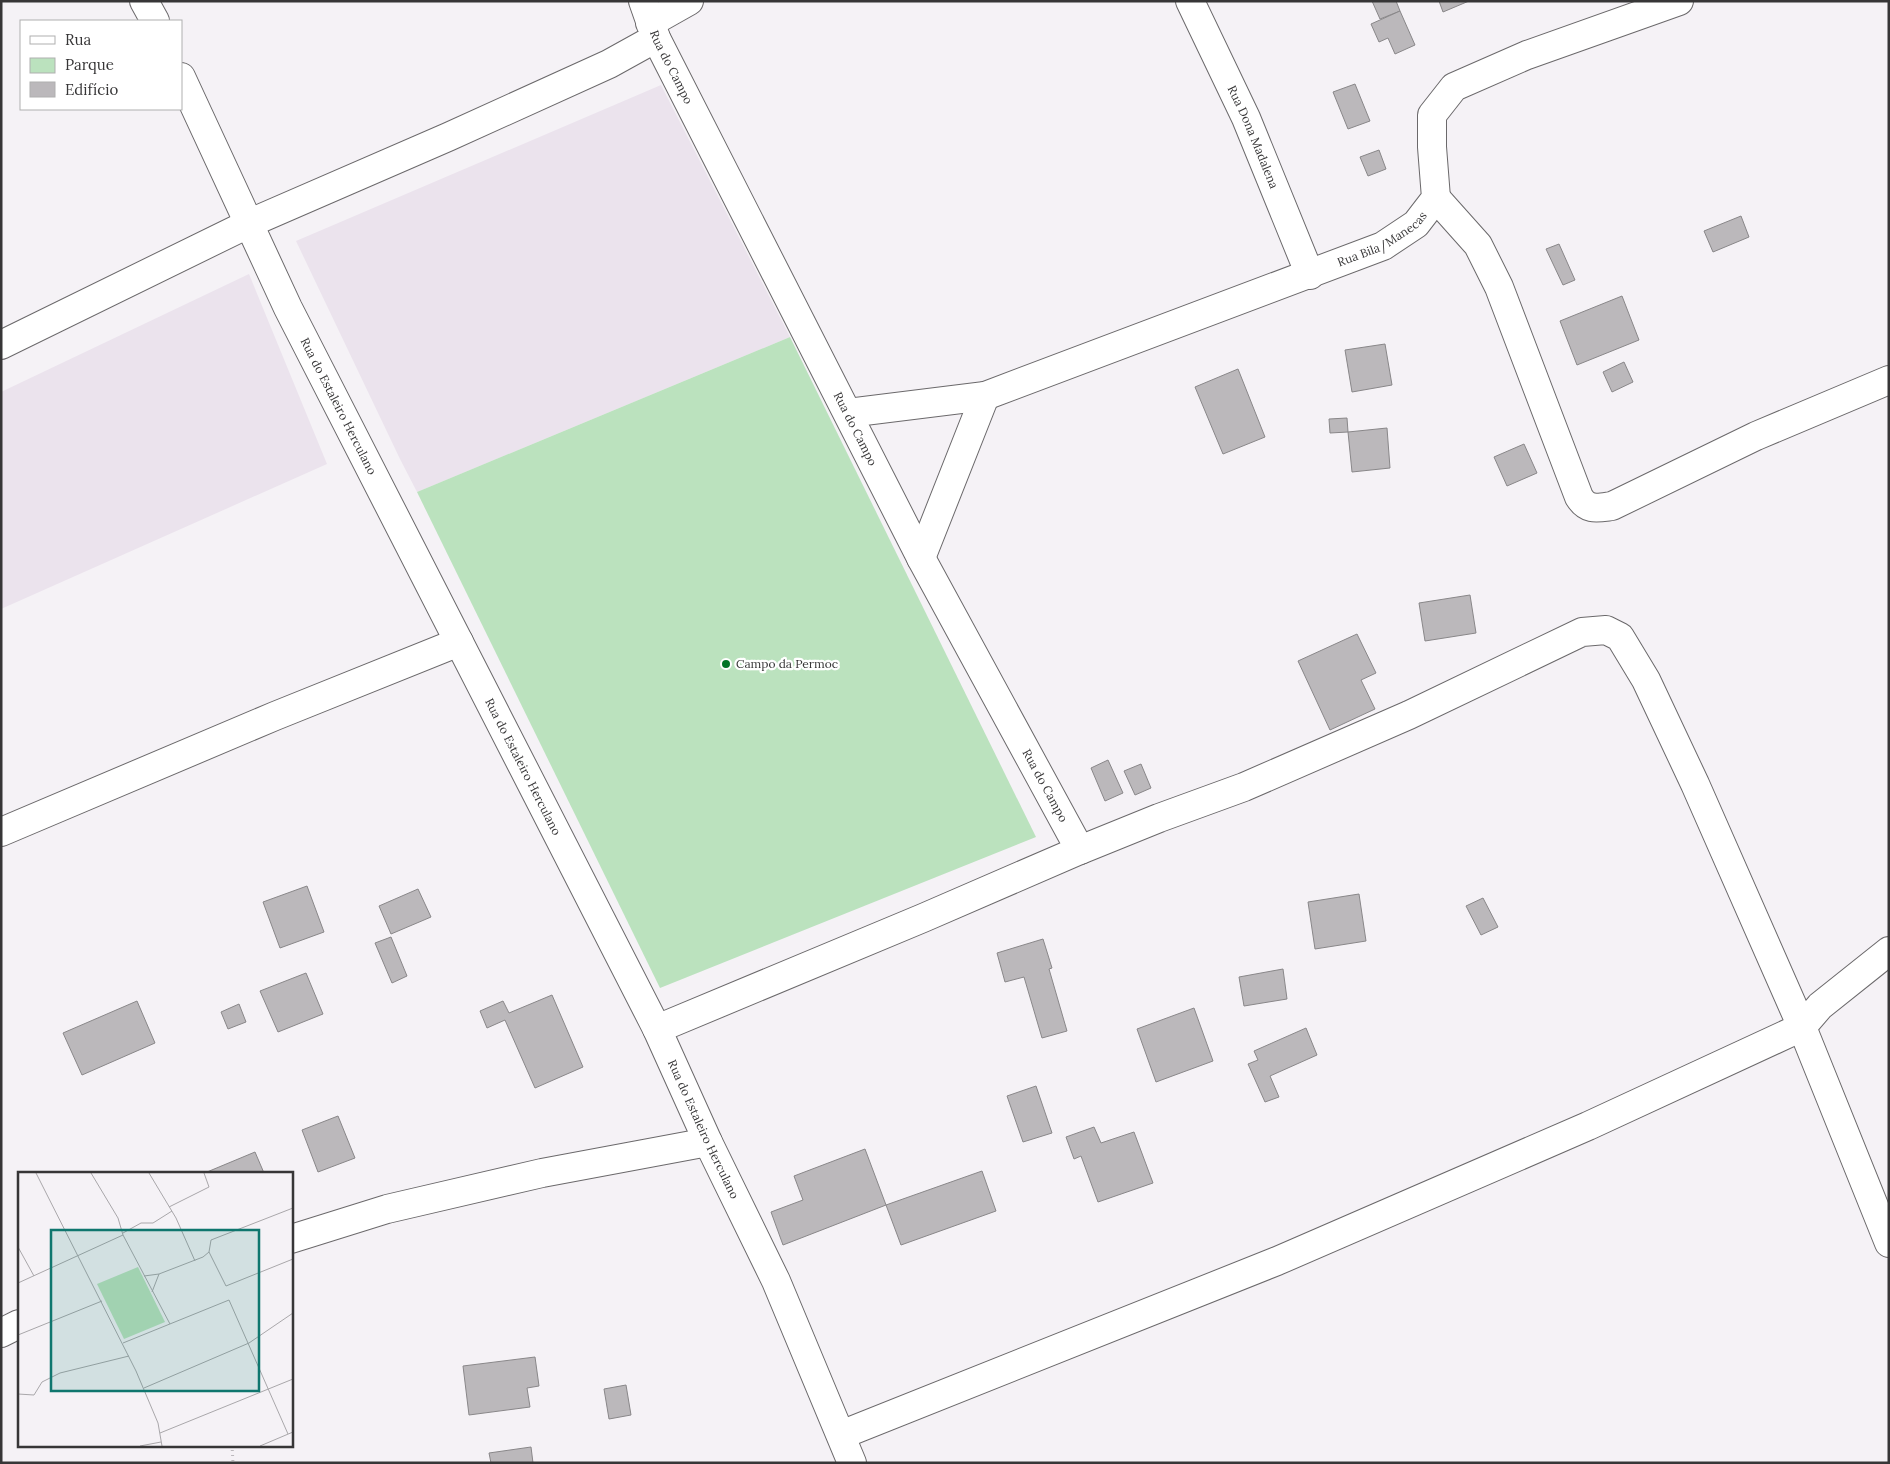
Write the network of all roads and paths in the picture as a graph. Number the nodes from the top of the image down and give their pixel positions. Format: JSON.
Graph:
{"nodes":[{"id":1,"x":144,"y":1,"type":"edge"},
{"id":2,"x":689,"y":1,"type":"edge"},
{"id":3,"x":1190,"y":1,"type":"edge"},
{"id":4,"x":1679,"y":1,"type":"edge"},
{"id":5,"x":154,"y":20,"type":"edge"},
{"id":6,"x":650,"y":21,"type":"edge"},
{"id":7,"x":182,"y":79,"type":"edge"},
{"id":8,"x":1436,"y":198,"type":"junction"},
{"id":9,"x":250,"y":223,"type":"junction"},
{"id":10,"x":1310,"y":275,"type":"junction"},
{"id":11,"x":1,"y":346,"type":"edge"},
{"id":12,"x":1889,"y":380,"type":"edge"},
{"id":13,"x":985,"y":396,"type":"junction"},
{"id":14,"x":848,"y":413,"type":"junction"},
{"id":15,"x":921,"y":558,"type":"junction"},
{"id":16,"x":459,"y":642,"type":"junction"},
{"id":17,"x":1,"y":832,"type":"edge"},
{"id":18,"x":1080,"y":850,"type":"junction"},
{"id":19,"x":1889,"y":951,"type":"edge"},
{"id":20,"x":1802,"y":1027,"type":"junction"},
{"id":21,"x":658,"y":1029,"type":"junction"},
{"id":22,"x":708,"y":1142,"type":"junction"},
{"id":23,"x":292,"y":1239,"type":"edge"},
{"id":24,"x":1889,"y":1243,"type":"edge"},
{"id":25,"x":18,"y":1324,"type":"edge"},
{"id":26,"x":1,"y":1333,"type":"edge"},
{"id":27,"x":841,"y":1435,"type":"junction"},
{"id":28,"x":232,"y":1446,"type":"edge"},
{"id":29,"x":233,"y":1463,"type":"edge"},
{"id":30,"x":852,"y":1463,"type":"edge"}],
"edges":[{"from":1,"to":5,"type":"street"},
{"from":2,"to":6,"type":"street"},
{"from":3,"to":10,"type":"street","name":"Rua Dona Madalena"},
{"from":4,"to":8,"type":"street","name":"Rua Bila/Manecas"},
{"from":6,"to":9,"type":"street"},
{"from":6,"to":14,"type":"street","name":"Rua do Campo"},
{"from":7,"to":9,"type":"street","name":"Rua do Estaleiro Herculano"},
{"from":8,"to":10,"type":"street","name":"Rua Bila/Manecas"},
{"from":8,"to":12,"type":"street"},
{"from":9,"to":11,"type":"street"},
{"from":9,"to":16,"type":"street","name":"Rua do Estaleiro Herculano"},
{"from":10,"to":13,"type":"street","name":"Rua Bila/Manecas"},
{"from":13,"to":14,"type":"street","name":"Rua Bila/Manecas"},
{"from":13,"to":15,"type":"street"},
{"from":14,"to":15,"type":"street","name":"Rua do Campo"},
{"from":15,"to":18,"type":"street","name":"Rua do Campo"},
{"from":16,"to":17,"type":"street"},
{"from":16,"to":21,"type":"street","name":"Rua do Estaleiro Herculano"},
{"from":18,"to":20,"type":"street"},
{"from":18,"to":21,"type":"street"},
{"from":19,"to":20,"type":"street"},
{"from":20,"to":24,"type":"street"},
{"from":20,"to":27,"type":"street"},
{"from":21,"to":22,"type":"street","name":"Rua do Estaleiro Herculano"},
{"from":22,"to":23,"type":"street"},
{"from":22,"to":27,"type":"street","name":"Rua do Estaleiro Herculano"},
{"from":25,"to":26,"type":"street"},
{"from":27,"to":30,"type":"street","name":"Rua do Estaleiro Herculano"},
{"from":28,"to":29,"type":"path"}]}
